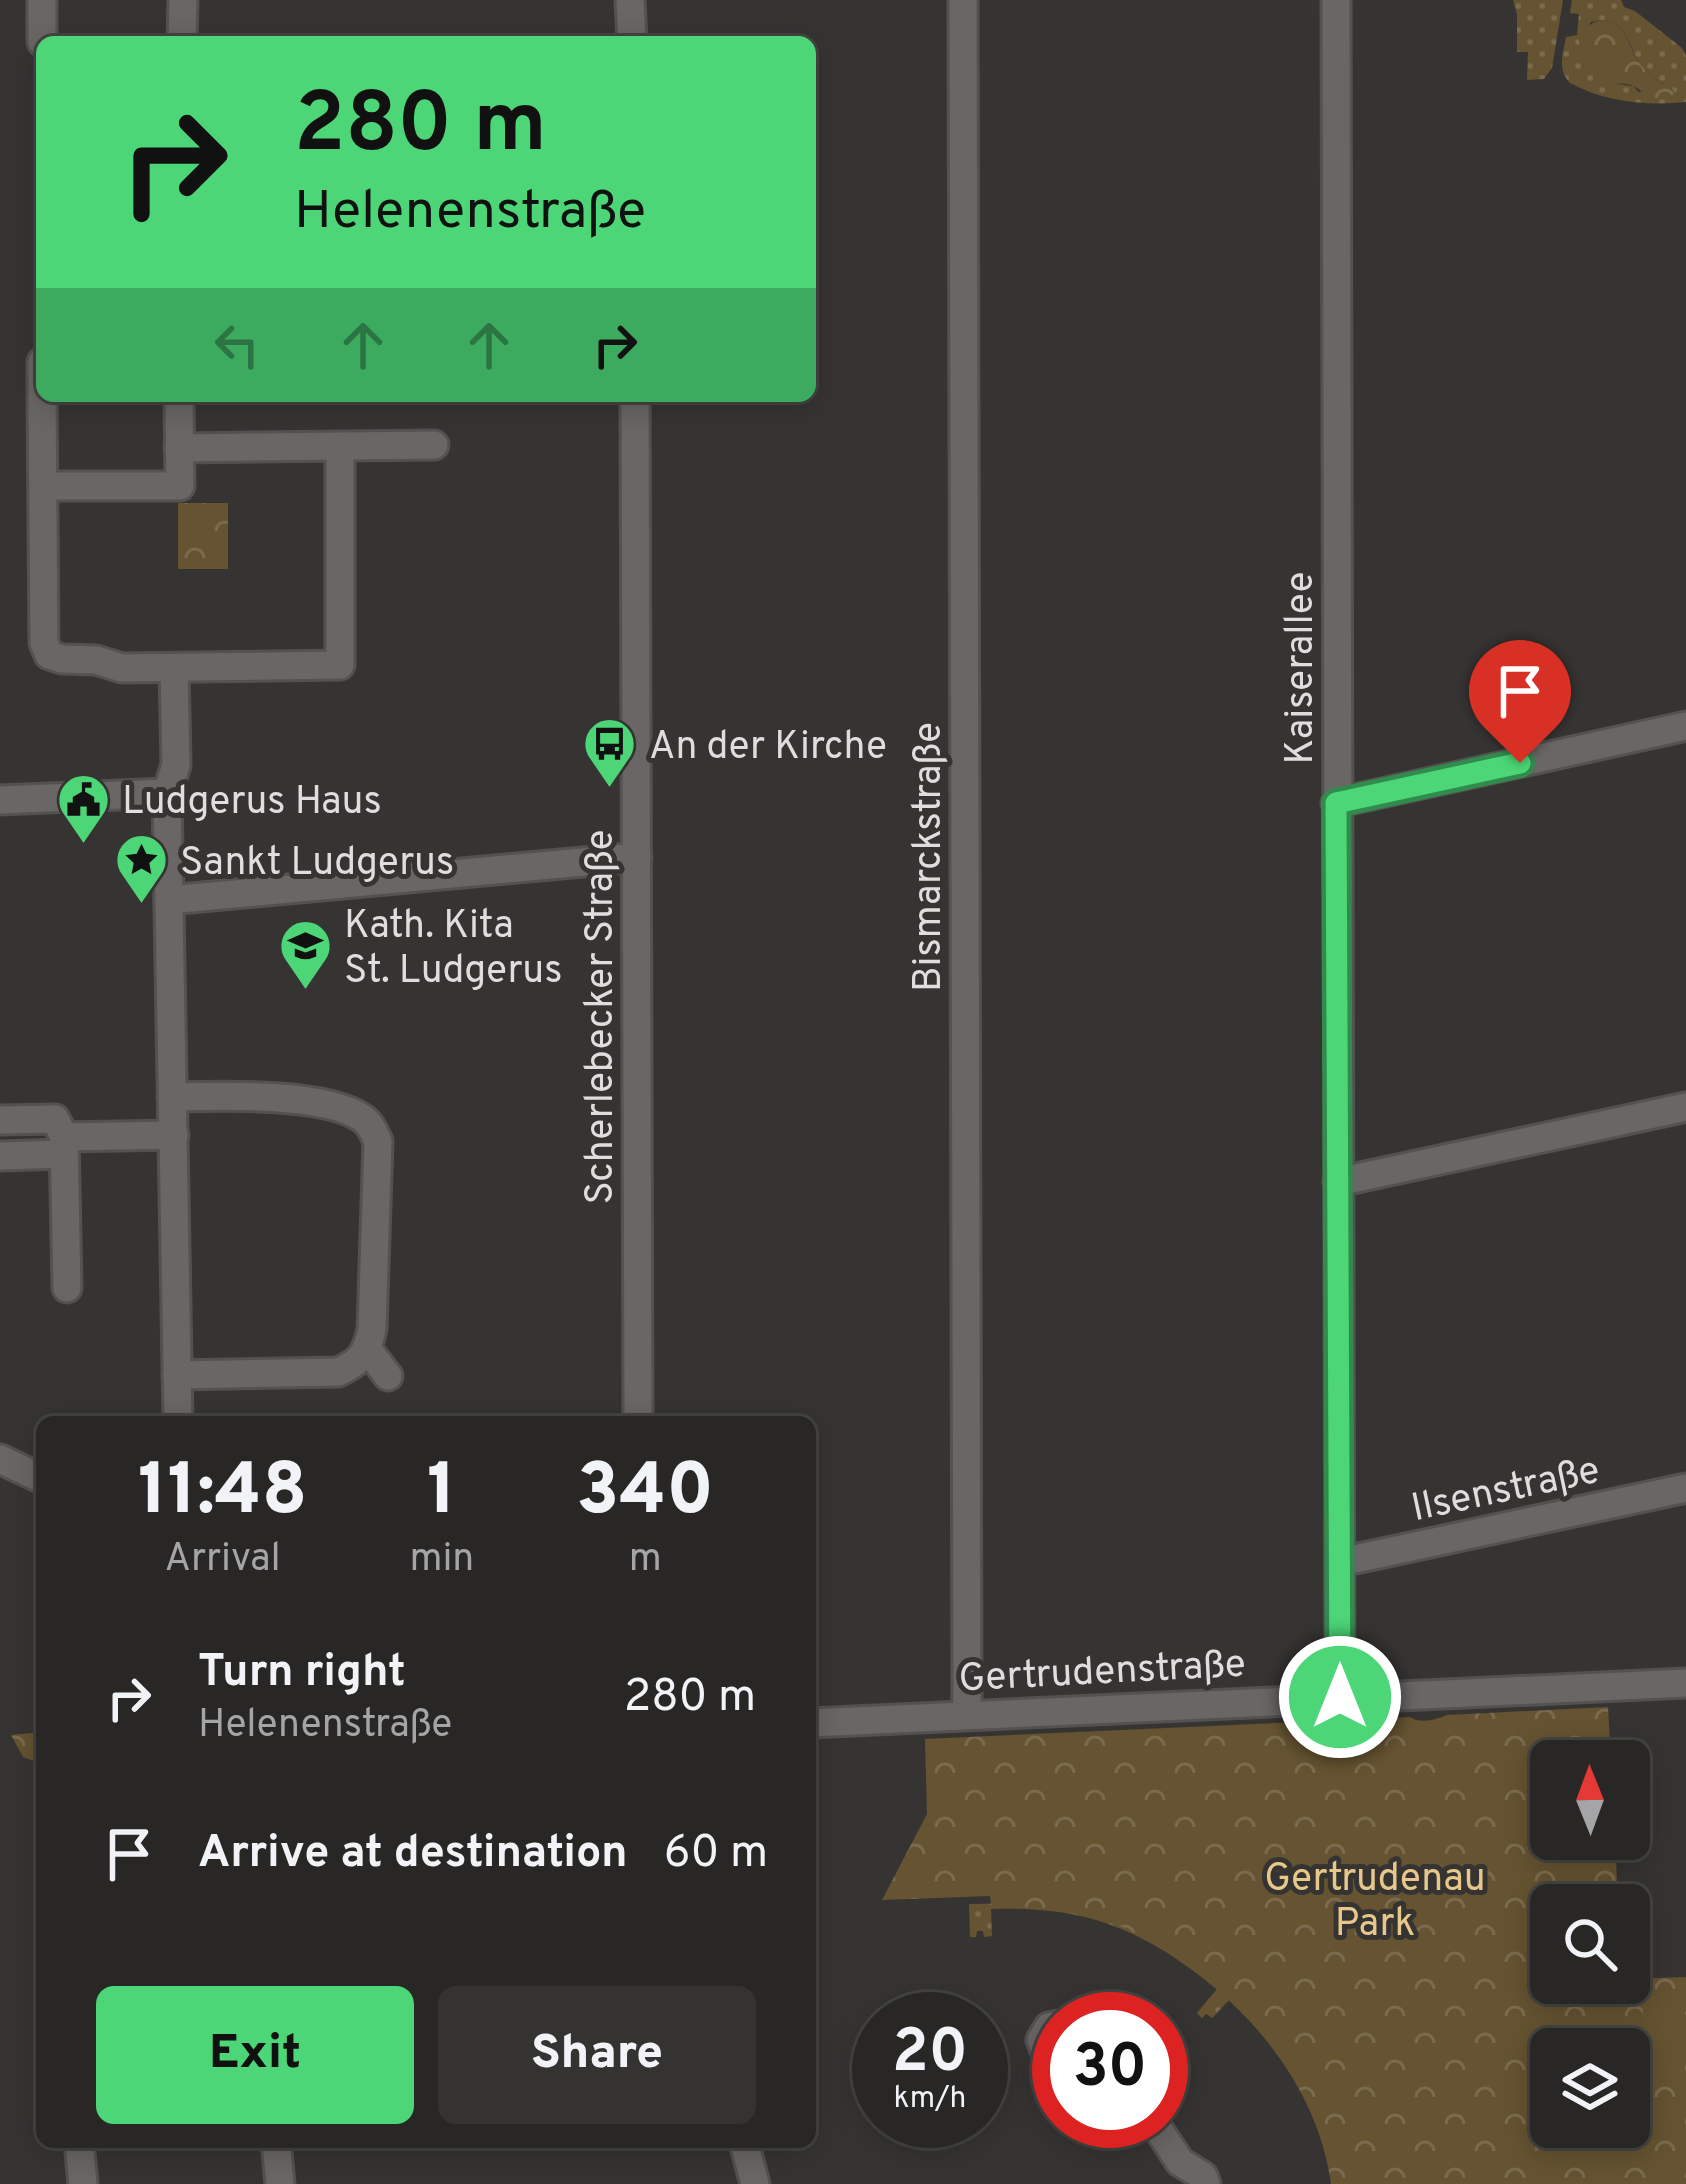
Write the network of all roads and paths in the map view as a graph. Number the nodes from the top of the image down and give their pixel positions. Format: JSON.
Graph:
{"nodes":[{"id":1,"x":42,"y":0,"type":"edge"},
{"id":2,"x":183,"y":0,"type":"edge"},
{"id":3,"x":630,"y":0,"type":"edge"},
{"id":4,"x":963,"y":0,"type":"edge"},
{"id":5,"x":1336,"y":0,"type":"edge"},
{"id":6,"x":42,"y":36,"type":"edge"},
{"id":7,"x":182,"y":36,"type":"edge"},
{"id":8,"x":632,"y":36,"type":"edge"},
{"id":9,"x":42,"y":402,"type":"edge"},
{"id":10,"x":179,"y":402,"type":"edge"},
{"id":11,"x":635,"y":402,"type":"edge"},
{"id":12,"x":434,"y":445,"type":"dead end"},
{"id":13,"x":340,"y":447,"type":"junction"},
{"id":14,"x":179,"y":448,"type":"junction"},
{"id":15,"x":44,"y":485,"type":"junction"},
{"id":16,"x":174,"y":668,"type":"junction"},
{"id":17,"x":1686,"y":726,"type":"edge"},
{"id":18,"x":167,"y":793,"type":"junction"},
{"id":19,"x":0,"y":800,"type":"edge"},
{"id":20,"x":1336,"y":803,"type":"junction"},
{"id":21,"x":637,"y":857,"type":"junction"},
{"id":22,"x":169,"y":900,"type":"junction"},
{"id":23,"x":172,"y":1097,"type":"junction"},
{"id":24,"x":1686,"y":1107,"type":"edge"},
{"id":25,"x":0,"y":1120,"type":"edge"},
{"id":26,"x":174,"y":1135,"type":"junction"},
{"id":27,"x":64,"y":1145,"type":"junction"},
{"id":28,"x":0,"y":1156,"type":"edge"},
{"id":29,"x":1338,"y":1182,"type":"junction"},
{"id":30,"x":67,"y":1288,"type":"dead end"},
{"id":31,"x":368,"y":1350,"type":"junction"},
{"id":32,"x":177,"y":1376,"type":"junction"},
{"id":33,"x":388,"y":1376,"type":"dead end"},
{"id":34,"x":178,"y":1416,"type":"edge"},
{"id":35,"x":638,"y":1416,"type":"edge"},
{"id":36,"x":0,"y":1459,"type":"edge"},
{"id":37,"x":36,"y":1475,"type":"edge"},
{"id":38,"x":1686,"y":1488,"type":"edge"},
{"id":39,"x":1340,"y":1559,"type":"junction"},
{"id":40,"x":1686,"y":1683,"type":"edge"},
{"id":41,"x":1340,"y":1697,"type":"junction"},
{"id":42,"x":967,"y":1714,"type":"junction"},
{"id":43,"x":816,"y":1723,"type":"edge"},
{"id":44,"x":80,"y":2148,"type":"edge"},
{"id":45,"x":276,"y":2148,"type":"edge"},
{"id":46,"x":746,"y":2148,"type":"edge"},
{"id":47,"x":1171,"y":2148,"type":"edge"},
{"id":48,"x":83,"y":2184,"type":"edge"},
{"id":49,"x":280,"y":2184,"type":"edge"},
{"id":50,"x":755,"y":2184,"type":"edge"},
{"id":51,"x":1206,"y":2184,"type":"edge"}],
"edges":[{"from":1,"to":6,"type":"street"},
{"from":2,"to":7,"type":"street"},
{"from":3,"to":8,"type":"street"},
{"from":4,"to":42,"type":"street","name":"Bismarckstraße"},
{"from":5,"to":20,"type":"street","name":"Kaiserallee"},
{"from":9,"to":15,"type":"street"},
{"from":10,"to":14,"type":"street"},
{"from":11,"to":21,"type":"street","name":"Scherlebecker Straße"},
{"from":12,"to":13,"type":"street"},
{"from":13,"to":14,"type":"street"},
{"from":13,"to":16,"type":"street"},
{"from":14,"to":15,"type":"street"},
{"from":15,"to":16,"type":"street"},
{"from":16,"to":18,"type":"street"},
{"from":17,"to":20,"type":"street"},
{"from":18,"to":19,"type":"street"},
{"from":18,"to":22,"type":"street"},
{"from":20,"to":29,"type":"street","name":"Kaiserallee"},
{"from":21,"to":22,"type":"street"},
{"from":21,"to":35,"type":"street","name":"Scherlebecker Straße"},
{"from":22,"to":23,"type":"street"},
{"from":23,"to":26,"type":"street"},
{"from":23,"to":31,"type":"street"},
{"from":24,"to":29,"type":"street"},
{"from":25,"to":27,"type":"street"},
{"from":26,"to":27,"type":"street"},
{"from":26,"to":32,"type":"street"},
{"from":27,"to":28,"type":"street"},
{"from":27,"to":30,"type":"street"},
{"from":29,"to":39,"type":"street","name":"Kaiserallee"},
{"from":31,"to":32,"type":"street"},
{"from":31,"to":33,"type":"street"},
{"from":32,"to":34,"type":"street"},
{"from":36,"to":37,"type":"street"},
{"from":38,"to":39,"type":"street","name":"Ilsenstraße"},
{"from":39,"to":41,"type":"street","name":"Kaiserallee"},
{"from":40,"to":41,"type":"street","name":"Gertrudenstraße"},
{"from":41,"to":42,"type":"street","name":"Gertrudenstraße"},
{"from":42,"to":43,"type":"street","name":"Gertrudenstraße"},
{"from":44,"to":48,"type":"street"},
{"from":45,"to":49,"type":"street"},
{"from":46,"to":50,"type":"street"},
{"from":47,"to":51,"type":"street"}]}
